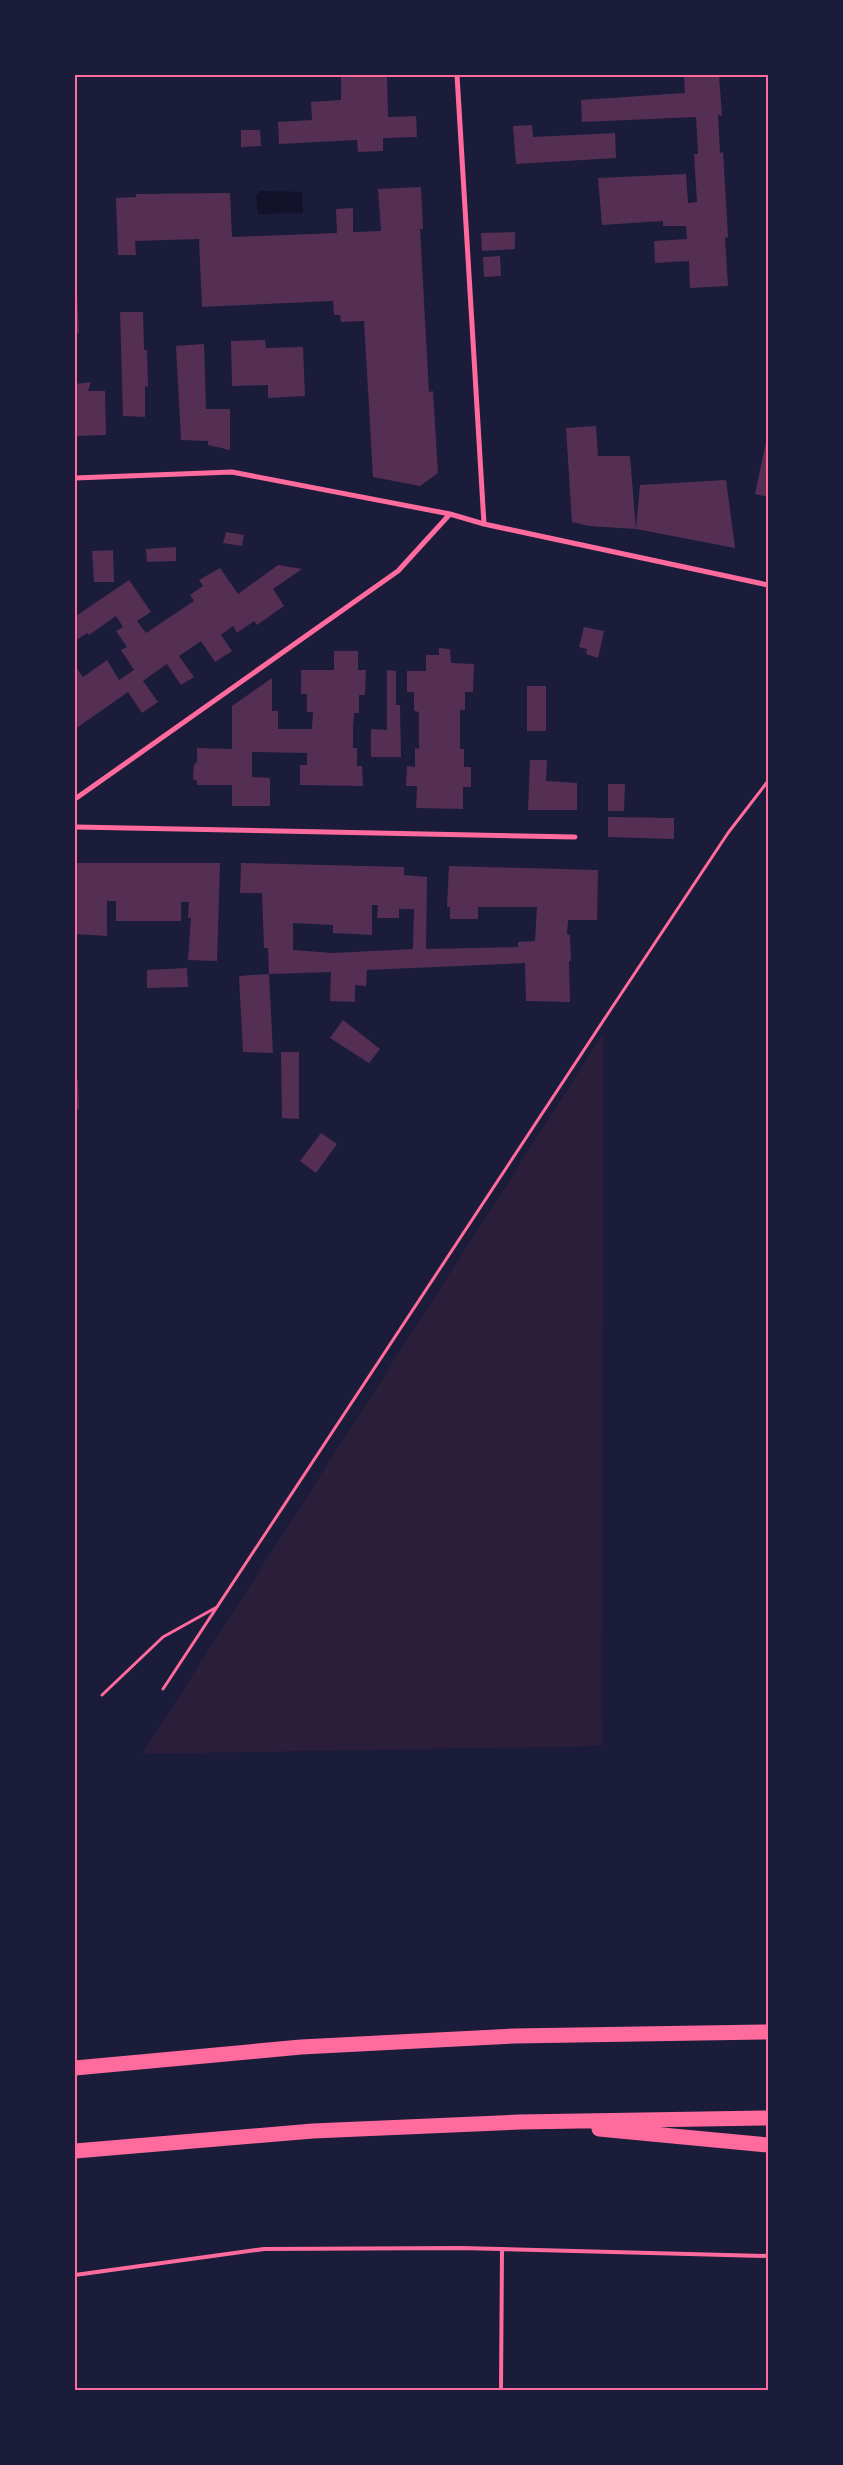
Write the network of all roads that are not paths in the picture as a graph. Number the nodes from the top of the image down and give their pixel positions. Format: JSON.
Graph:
{"nodes":[{"id":1,"x":457,"y":75,"type":"edge"},
{"id":2,"x":75,"y":478,"type":"edge"},
{"id":3,"x":450,"y":514,"type":"junction"},
{"id":4,"x":484,"y":524,"type":"junction"},
{"id":5,"x":768,"y":585,"type":"edge"},
{"id":6,"x":75,"y":799,"type":"edge"},
{"id":7,"x":75,"y":827,"type":"edge"},
{"id":8,"x":575,"y":837,"type":"dead end"},
{"id":9,"x":768,"y":2032,"type":"edge"},
{"id":10,"x":75,"y":2068,"type":"edge"},
{"id":11,"x":768,"y":2118,"type":"edge"},
{"id":12,"x":520,"y":2122,"type":"junction"},
{"id":13,"x":768,"y":2145,"type":"edge"},
{"id":14,"x":75,"y":2151,"type":"edge"},
{"id":15,"x":502,"y":2249,"type":"junction"},
{"id":16,"x":768,"y":2256,"type":"edge"},
{"id":17,"x":75,"y":2275,"type":"edge"},
{"id":18,"x":501,"y":2390,"type":"edge"}],
"edges":[{"from":1,"to":4,"type":"street"},
{"from":2,"to":3,"type":"street"},
{"from":3,"to":4,"type":"street"},
{"from":3,"to":6,"type":"street"},
{"from":4,"to":5,"type":"street"},
{"from":7,"to":8,"type":"street"},
{"from":9,"to":10,"type":"highway"},
{"from":11,"to":12,"type":"highway"},
{"from":12,"to":13,"type":"highway"},
{"from":12,"to":14,"type":"highway"},
{"from":15,"to":16,"type":"lane"},
{"from":15,"to":17,"type":"lane"},
{"from":15,"to":18,"type":"lane"}]}
